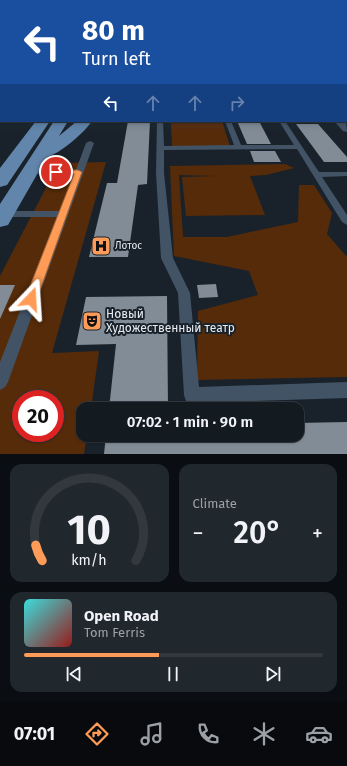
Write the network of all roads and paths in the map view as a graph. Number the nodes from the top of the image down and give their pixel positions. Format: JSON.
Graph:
{"nodes":[{"id":1,"x":42,"y":122,"type":"edge"},
{"id":2,"x":60,"y":122,"type":"edge"},
{"id":3,"x":84,"y":122,"type":"edge"},
{"id":4,"x":160,"y":122,"type":"edge"},
{"id":5,"x":228,"y":122,"type":"edge"},
{"id":6,"x":283,"y":122,"type":"edge"},
{"id":7,"x":90,"y":143,"type":"dead end"},
{"id":8,"x":238,"y":147,"type":"junction"},
{"id":9,"x":299,"y":147,"type":"junction"},
{"id":10,"x":160,"y":148,"type":"junction"},
{"id":11,"x":33,"y":166,"type":"junction"},
{"id":12,"x":78,"y":172,"type":"junction"},
{"id":13,"x":317,"y":174,"type":"junction"},
{"id":14,"x":347,"y":174,"type":"edge"},
{"id":15,"x":0,"y":181,"type":"edge"},
{"id":16,"x":63,"y":214,"type":"junction"},
{"id":17,"x":2,"y":217,"type":"edge"},
{"id":18,"x":347,"y":222,"type":"edge"},
{"id":19,"x":0,"y":382,"type":"edge"},
{"id":20,"x":347,"y":390,"type":"edge"}],
"edges":[{"from":1,"to":15,"type":"main road"},
{"from":2,"to":11,"type":"main road"},
{"from":3,"to":11,"type":"main road"},
{"from":4,"to":10,"type":"lane"},
{"from":5,"to":8,"type":"lane"},
{"from":6,"to":9,"type":"lane"},
{"from":7,"to":12,"type":"lane"},
{"from":8,"to":9,"type":"lane"},
{"from":8,"to":10,"type":"lane"},
{"from":9,"to":13,"type":"lane"},
{"from":10,"to":20,"type":"lane"},
{"from":11,"to":12,"type":"lane"},
{"from":11,"to":17,"type":"main road"},
{"from":12,"to":16,"type":"lane"},
{"from":13,"to":14,"type":"lane"},
{"from":13,"to":18,"type":"lane"},
{"from":16,"to":17,"type":"lane"},
{"from":16,"to":19,"type":"lane"}]}
